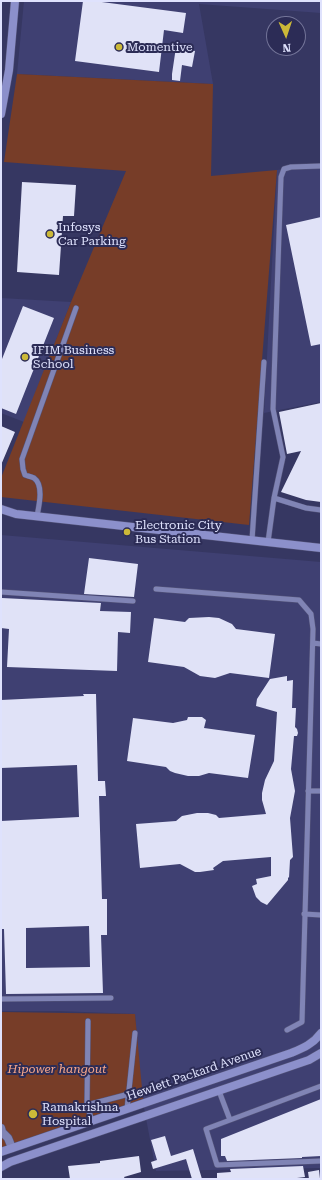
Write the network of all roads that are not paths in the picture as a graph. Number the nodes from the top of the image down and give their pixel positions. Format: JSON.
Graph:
{"nodes":[{"id":1,"x":15,"y":1,"type":"edge"},
{"id":2,"x":1,"y":114,"type":"edge"},
{"id":3,"x":321,"y":166,"type":"edge"},
{"id":4,"x":76,"y":308,"type":"dead end"},
{"id":5,"x":264,"y":362,"type":"dead end"},
{"id":6,"x":274,"y":498,"type":"junction"},
{"id":7,"x":1,"y":509,"type":"edge"},
{"id":8,"x":321,"y":510,"type":"edge"},
{"id":9,"x":38,"y":516,"type":"junction"},
{"id":10,"x":252,"y":540,"type":"junction"},
{"id":11,"x":268,"y":542,"type":"junction"},
{"id":12,"x":321,"y":548,"type":"edge"},
{"id":13,"x":156,"y":589,"type":"dead end"},
{"id":14,"x":1,"y":592,"type":"edge"},
{"id":15,"x":133,"y":601,"type":"dead end"},
{"id":16,"x":313,"y":643,"type":"junction"},
{"id":17,"x":321,"y":644,"type":"edge"},
{"id":18,"x":308,"y":791,"type":"junction"},
{"id":19,"x":321,"y":791,"type":"edge"},
{"id":20,"x":304,"y":914,"type":"junction"},
{"id":21,"x":321,"y":915,"type":"edge"},
{"id":22,"x":111,"y":998,"type":"dead end"},
{"id":23,"x":1,"y":999,"type":"edge"},
{"id":24,"x":88,"y":1021,"type":"dead end"},
{"id":25,"x":287,"y":1030,"type":"dead end"},
{"id":26,"x":134,"y":1033,"type":"dead end"},
{"id":27,"x":321,"y":1033,"type":"edge"},
{"id":28,"x":321,"y":1053,"type":"edge"},
{"id":29,"x":321,"y":1086,"type":"edge"},
{"id":30,"x":219,"y":1091,"type":"junction"},
{"id":31,"x":129,"y":1094,"type":"junction"},
{"id":32,"x":87,"y":1105,"type":"junction"},
{"id":33,"x":127,"y":1109,"type":"junction"},
{"id":34,"x":230,"y":1120,"type":"junction"},
{"id":35,"x":92,"y":1121,"type":"junction"},
{"id":36,"x":1,"y":1128,"type":"edge"},
{"id":37,"x":12,"y":1148,"type":"junction"},
{"id":38,"x":1,"y":1152,"type":"edge"},
{"id":39,"x":321,"y":1161,"type":"edge"},
{"id":40,"x":1,"y":1167,"type":"edge"}],
"edges":[{"from":1,"to":2,"type":"street"},
{"from":3,"to":6,"type":"lane"},
{"from":4,"to":9,"type":"lane"},
{"from":5,"to":10,"type":"lane"},
{"from":6,"to":8,"type":"lane"},
{"from":6,"to":11,"type":"lane"},
{"from":7,"to":9,"type":"street"},
{"from":9,"to":10,"type":"street"},
{"from":10,"to":11,"type":"street"},
{"from":11,"to":12,"type":"street"},
{"from":13,"to":16,"type":"lane"},
{"from":14,"to":15,"type":"lane"},
{"from":16,"to":17,"type":"lane"},
{"from":16,"to":18,"type":"lane"},
{"from":18,"to":19,"type":"lane"},
{"from":18,"to":20,"type":"lane"},
{"from":20,"to":21,"type":"lane"},
{"from":20,"to":25,"type":"lane"},
{"from":22,"to":23,"type":"lane"},
{"from":24,"to":32,"type":"lane"},
{"from":26,"to":31,"type":"lane"},
{"from":27,"to":33,"type":"street","name":"Hewlett Packard Avenue"},
{"from":28,"to":30,"type":"street","name":"Hewlett Packard Avenue"},
{"from":29,"to":34,"type":"lane"},
{"from":30,"to":34,"type":"lane"},
{"from":30,"to":40,"type":"street","name":"Hewlett Packard Avenue"},
{"from":31,"to":32,"type":"lane"},
{"from":31,"to":33,"type":"lane"},
{"from":32,"to":35,"type":"lane"},
{"from":33,"to":35,"type":"street","name":"Hewlett Packard Avenue"},
{"from":34,"to":39,"type":"lane"},
{"from":35,"to":37,"type":"street","name":"Hewlett Packard Avenue"},
{"from":36,"to":37,"type":"street"},
{"from":37,"to":38,"type":"street","name":"Hewlett Packard Avenue"}]}
